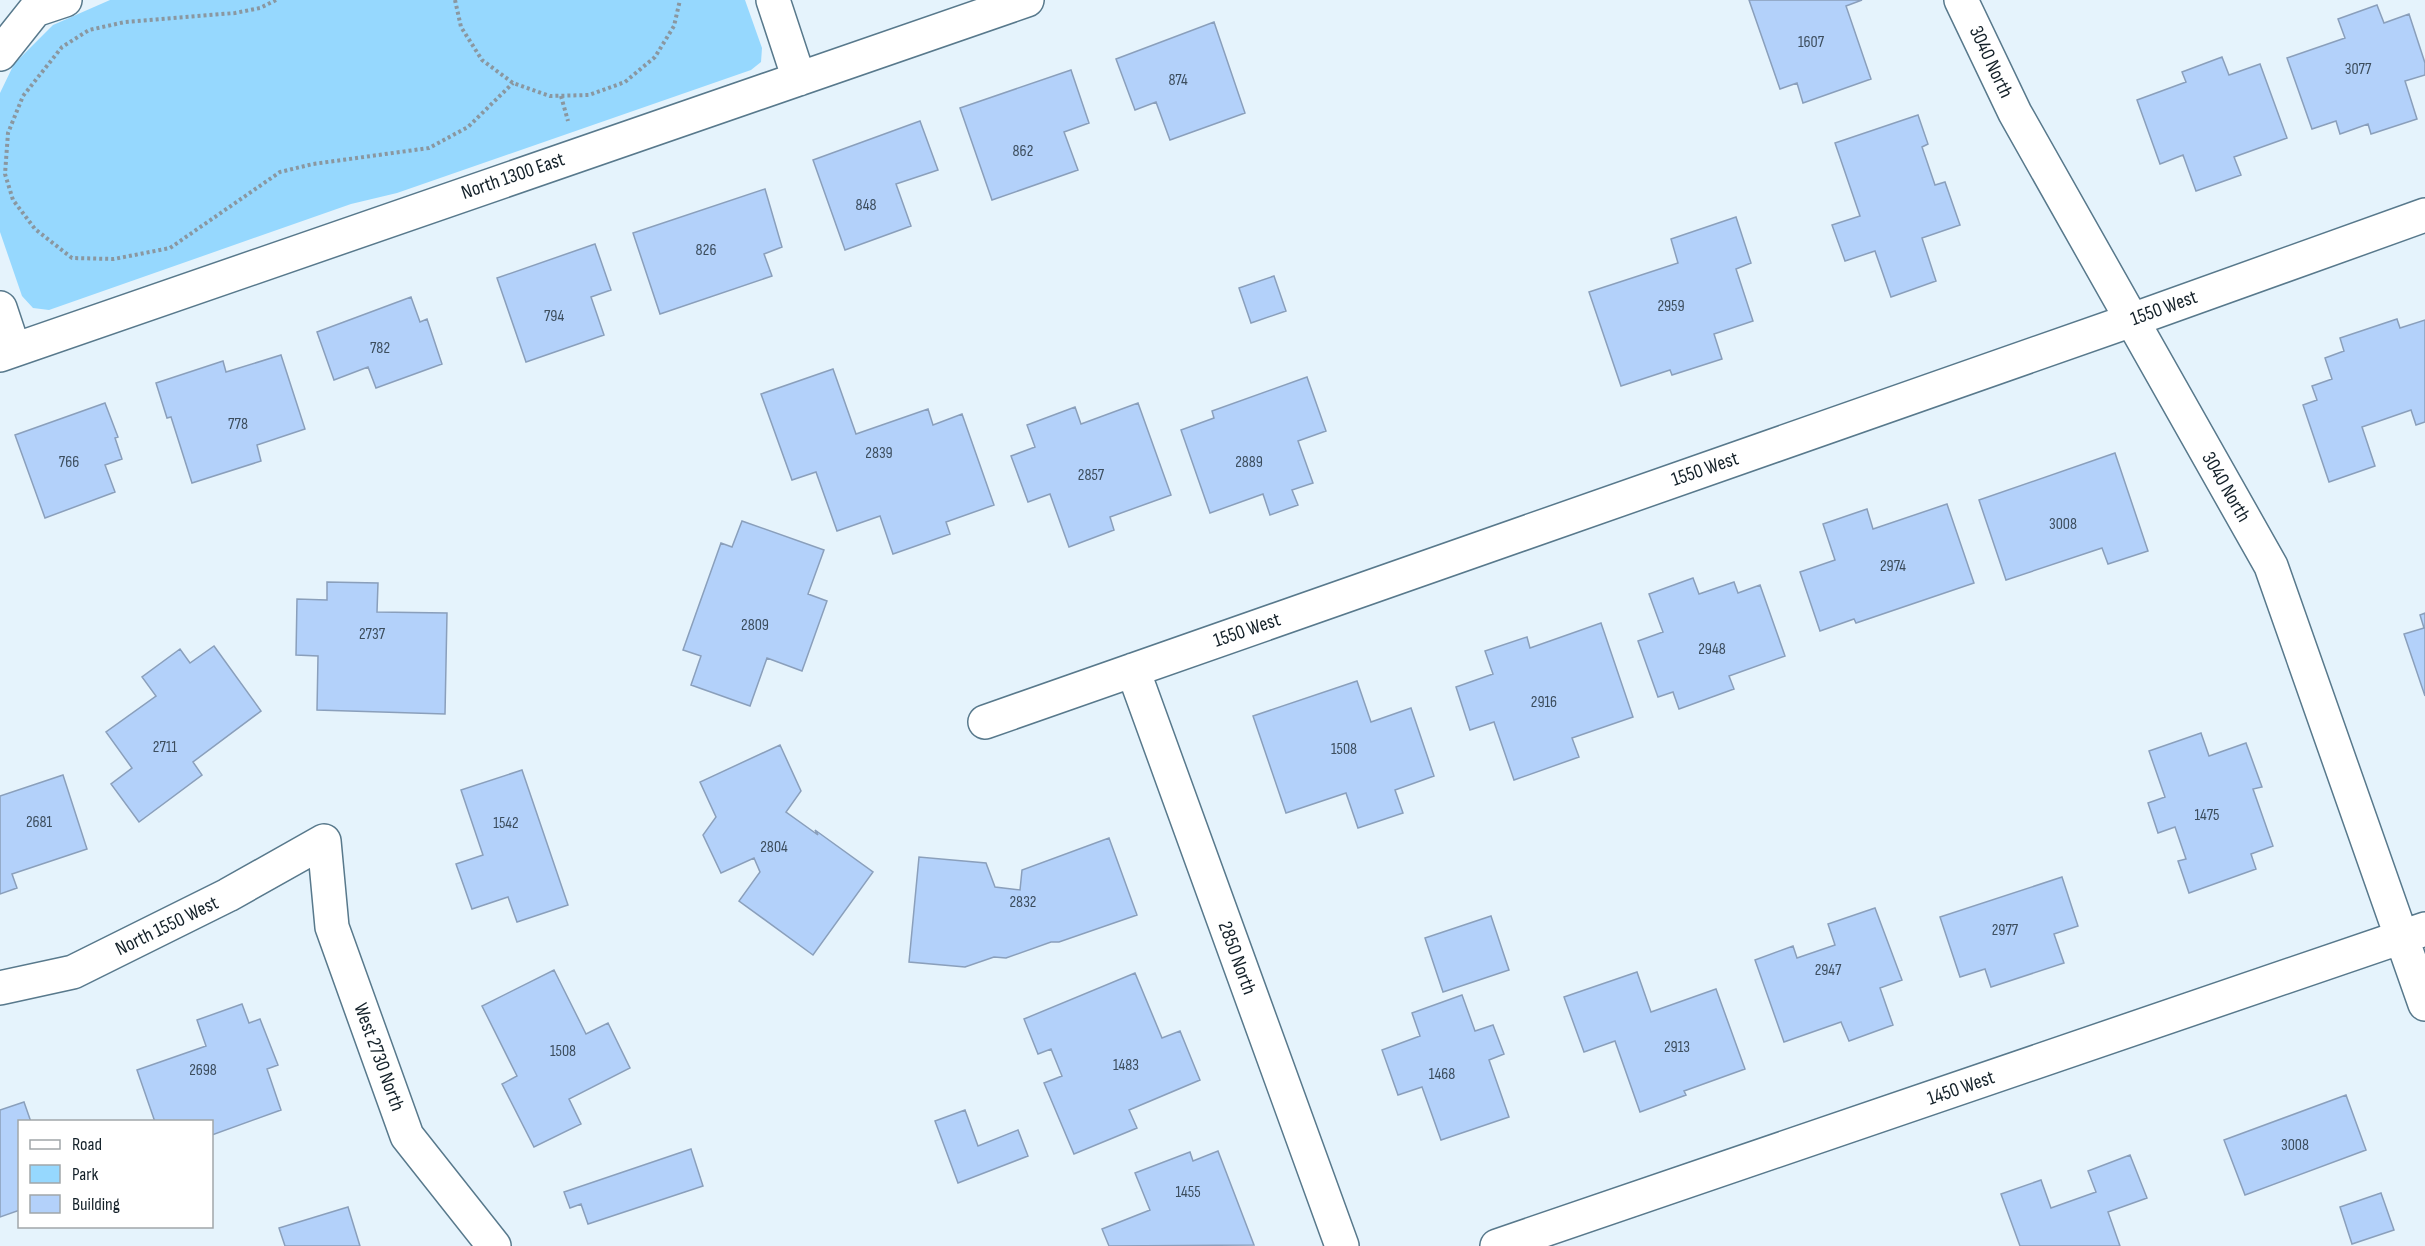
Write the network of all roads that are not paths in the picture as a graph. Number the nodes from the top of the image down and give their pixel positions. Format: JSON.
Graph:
{"nodes":[{"id":1,"x":64,"y":0,"type":"edge"},
{"id":2,"x":773,"y":0,"type":"edge"},
{"id":3,"x":1027,"y":0,"type":"edge"},
{"id":4,"x":1961,"y":0,"type":"edge"},
{"id":5,"x":0,"y":54,"type":"edge"},
{"id":6,"x":799,"y":79,"type":"junction"},
{"id":7,"x":2425,"y":215,"type":"edge"},
{"id":8,"x":0,"y":308,"type":"edge"},
{"id":9,"x":2132,"y":320,"type":"junction"},
{"id":10,"x":7,"y":352,"type":"edge"},
{"id":11,"x":1133,"y":670,"type":"junction"},
{"id":12,"x":985,"y":722,"type":"dead end"},
{"id":13,"x":324,"y":841,"type":"joint"},
{"id":14,"x":2414,"y":933,"type":"edge"},
{"id":15,"x":0,"y":988,"type":"edge"},
{"id":16,"x":2425,"y":1004,"type":"edge"},
{"id":17,"x":494,"y":1246,"type":"edge"},
{"id":18,"x":1342,"y":1246,"type":"edge"},
{"id":19,"x":1497,"y":1246,"type":"edge"}],
"edges":[{"from":1,"to":5,"type":"street"},
{"from":2,"to":6,"type":"street"},
{"from":3,"to":6,"type":"street","name":"North 1300 East"},
{"from":4,"to":9,"type":"street","name":"3040 North"},
{"from":6,"to":10,"type":"street","name":"North 1300 East"},
{"from":7,"to":9,"type":"street","name":"1550 West"},
{"from":8,"to":10,"type":"street"},
{"from":9,"to":11,"type":"street","name":"1550 West"},
{"from":9,"to":14,"type":"street","name":"3040 North"},
{"from":11,"to":12,"type":"street","name":"1550 West"},
{"from":11,"to":18,"type":"street","name":"2850 North"},
{"from":13,"to":15,"type":"street","name":"North 1550 West"},
{"from":13,"to":17,"type":"street","name":"West 2730 North"},
{"from":14,"to":16,"type":"street","name":"3040 North"},
{"from":14,"to":19,"type":"street","name":"1450 West"}]}
